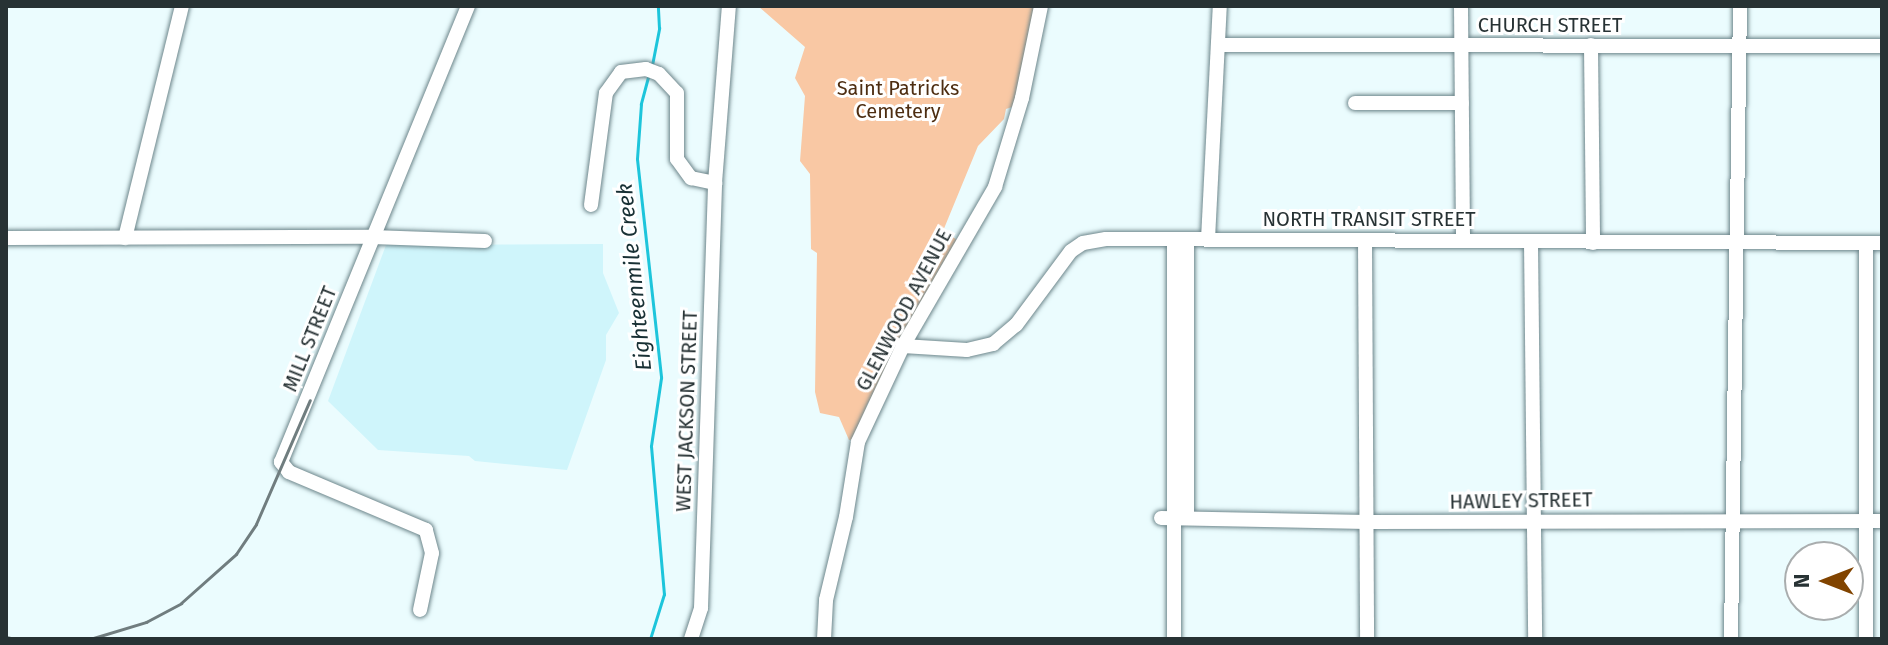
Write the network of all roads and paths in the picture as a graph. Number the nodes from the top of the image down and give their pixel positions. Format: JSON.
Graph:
{"nodes":[{"id":1,"x":182,"y":6,"type":"edge"},
{"id":2,"x":468,"y":6,"type":"edge"},
{"id":3,"x":729,"y":6,"type":"edge"},
{"id":4,"x":1041,"y":6,"type":"edge"},
{"id":5,"x":1220,"y":6,"type":"edge"},
{"id":6,"x":1461,"y":6,"type":"edge"},
{"id":7,"x":1740,"y":6,"type":"edge"},
{"id":8,"x":1739,"y":44,"type":"junction"},
{"id":9,"x":1219,"y":45,"type":"junction"},
{"id":10,"x":1461,"y":45,"type":"junction"},
{"id":11,"x":1591,"y":45,"type":"junction"},
{"id":12,"x":1882,"y":46,"type":"edge"},
{"id":13,"x":1355,"y":103,"type":"dead end"},
{"id":14,"x":1462,"y":103,"type":"junction"},
{"id":15,"x":715,"y":183,"type":"junction"},
{"id":16,"x":591,"y":205,"type":"dead end"},
{"id":17,"x":372,"y":237,"type":"junction"},
{"id":18,"x":6,"y":238,"type":"edge"},
{"id":19,"x":125,"y":238,"type":"junction"},
{"id":20,"x":1463,"y":238,"type":"junction"},
{"id":21,"x":1208,"y":239,"type":"junction"},
{"id":22,"x":1180,"y":240,"type":"junction"},
{"id":23,"x":1365,"y":240,"type":"junction"},
{"id":24,"x":485,"y":241,"type":"dead end"},
{"id":25,"x":1531,"y":241,"type":"junction"},
{"id":26,"x":1734,"y":241,"type":"junction"},
{"id":27,"x":1593,"y":243,"type":"junction"},
{"id":28,"x":1866,"y":243,"type":"junction"},
{"id":29,"x":1882,"y":243,"type":"edge"},
{"id":30,"x":903,"y":346,"type":"junction"},
{"id":31,"x":1174,"y":518,"type":"junction"},
{"id":32,"x":1731,"y":520,"type":"junction"},
{"id":33,"x":1535,"y":521,"type":"junction"},
{"id":34,"x":1874,"y":521,"type":"edge"},
{"id":35,"x":1367,"y":522,"type":"junction"},
{"id":36,"x":420,"y":610,"type":"dead end"},
{"id":37,"x":691,"y":639,"type":"edge"},
{"id":38,"x":824,"y":639,"type":"edge"},
{"id":39,"x":1174,"y":639,"type":"edge"},
{"id":40,"x":1367,"y":639,"type":"edge"},
{"id":41,"x":1535,"y":639,"type":"edge"},
{"id":42,"x":1731,"y":639,"type":"edge"},
{"id":43,"x":1866,"y":639,"type":"edge"}],
"edges":[{"from":1,"to":19,"type":"street"},
{"from":2,"to":17,"type":"street","name":"MILL STREET"},
{"from":3,"to":15,"type":"street","name":"WEST JACKSON STREET"},
{"from":4,"to":30,"type":"street","name":"GLENWOOD AVENUE"},
{"from":5,"to":9,"type":"street"},
{"from":6,"to":10,"type":"street"},
{"from":7,"to":8,"type":"street"},
{"from":8,"to":11,"type":"street","name":"CHURCH STREET"},
{"from":8,"to":12,"type":"street","name":"CHURCH STREET"},
{"from":8,"to":26,"type":"street"},
{"from":9,"to":10,"type":"street","name":"CHURCH STREET"},
{"from":9,"to":21,"type":"street"},
{"from":10,"to":11,"type":"street","name":"CHURCH STREET"},
{"from":10,"to":14,"type":"street"},
{"from":11,"to":27,"type":"street"},
{"from":13,"to":14,"type":"street"},
{"from":14,"to":20,"type":"street"},
{"from":15,"to":16,"type":"street"},
{"from":15,"to":37,"type":"street","name":"WEST JACKSON STREET"},
{"from":17,"to":19,"type":"street"},
{"from":17,"to":24,"type":"street"},
{"from":17,"to":36,"type":"street","name":"MILL STREET"},
{"from":18,"to":19,"type":"street"},
{"from":20,"to":23,"type":"street","name":"NORTH TRANSIT STREET"},
{"from":20,"to":25,"type":"street","name":"NORTH TRANSIT STREET"},
{"from":21,"to":22,"type":"street","name":"NORTH TRANSIT STREET"},
{"from":21,"to":23,"type":"street","name":"NORTH TRANSIT STREET"},
{"from":22,"to":30,"type":"street","name":"NORTH TRANSIT STREET"},
{"from":22,"to":31,"type":"street"},
{"from":23,"to":35,"type":"street"},
{"from":25,"to":27,"type":"street","name":"NORTH TRANSIT STREET"},
{"from":25,"to":33,"type":"street"},
{"from":26,"to":27,"type":"street","name":"NORTH TRANSIT STREET"},
{"from":26,"to":28,"type":"street","name":"NORTH TRANSIT STREET"},
{"from":26,"to":32,"type":"street"},
{"from":28,"to":29,"type":"street","name":"NORTH TRANSIT STREET"},
{"from":28,"to":34,"type":"street"},
{"from":30,"to":38,"type":"street","name":"GLENWOOD AVENUE"},
{"from":31,"to":35,"type":"street","name":"HAWLEY STREET"},
{"from":31,"to":39,"type":"street"},
{"from":32,"to":33,"type":"street","name":"HAWLEY STREET"},
{"from":32,"to":34,"type":"street","name":"HAWLEY STREET"},
{"from":32,"to":42,"type":"street"},
{"from":33,"to":35,"type":"street","name":"HAWLEY STREET"},
{"from":33,"to":41,"type":"street"},
{"from":34,"to":43,"type":"street"},
{"from":35,"to":40,"type":"street"}]}
